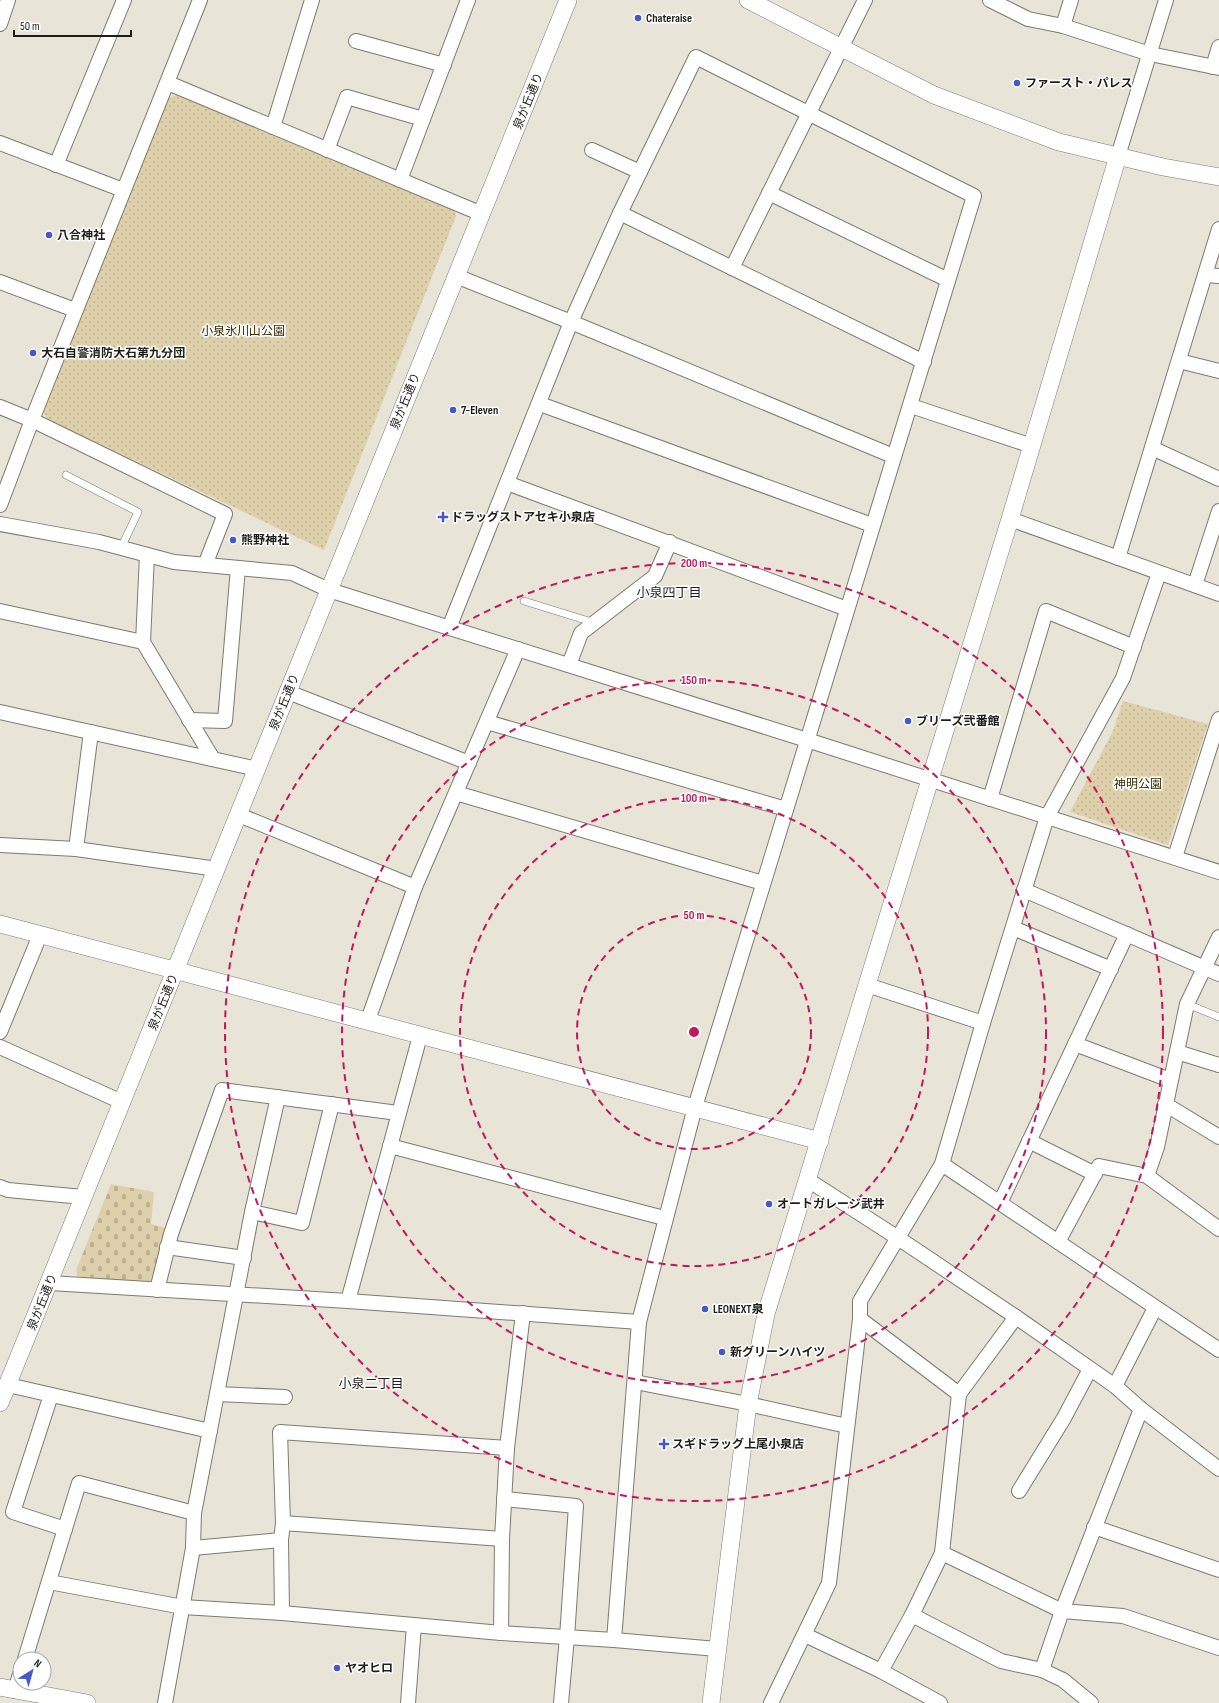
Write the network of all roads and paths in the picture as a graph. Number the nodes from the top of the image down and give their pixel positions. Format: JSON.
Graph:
{"nodes":[{"id":1,"x":8,"y":0,"type":"edge"},
{"id":2,"x":124,"y":0,"type":"edge"},
{"id":3,"x":200,"y":0,"type":"edge"},
{"id":4,"x":312,"y":0,"type":"edge"},
{"id":5,"x":468,"y":0,"type":"edge"},
{"id":6,"x":568,"y":0,"type":"edge"},
{"id":7,"x":748,"y":0,"type":"edge"},
{"id":8,"x":865,"y":0,"type":"edge"},
{"id":9,"x":990,"y":0,"type":"edge"},
{"id":10,"x":1071,"y":0,"type":"edge"},
{"id":11,"x":1166,"y":0,"type":"edge"},
{"id":12,"x":0,"y":24,"type":"edge"},
{"id":13,"x":1063,"y":26,"type":"junction"},
{"id":14,"x":356,"y":41,"type":"dead end"},
{"id":15,"x":842,"y":47,"type":"junction"},
{"id":16,"x":1219,"y":47,"type":"edge"},
{"id":17,"x":1150,"y":54,"type":"junction"},
{"id":18,"x":444,"y":65,"type":"junction"},
{"id":19,"x":1216,"y":68,"type":"edge"},
{"id":20,"x":168,"y":83,"type":"junction"},
{"id":21,"x":809,"y":112,"type":"junction"},
{"id":22,"x":423,"y":119,"type":"junction"},
{"id":23,"x":273,"y":127,"type":"junction"},
{"id":24,"x":0,"y":143,"type":"edge"},
{"id":25,"x":328,"y":150,"type":"junction"},
{"id":26,"x":592,"y":150,"type":"dead end"},
{"id":27,"x":1118,"y":156,"type":"junction"},
{"id":28,"x":56,"y":165,"type":"junction"},
{"id":29,"x":640,"y":172,"type":"junction"},
{"id":30,"x":1219,"y":177,"type":"edge"},
{"id":31,"x":400,"y":180,"type":"junction"},
{"id":32,"x":123,"y":190,"type":"junction"},
{"id":33,"x":769,"y":193,"type":"junction"},
{"id":34,"x":620,"y":213,"type":"junction"},
{"id":35,"x":482,"y":214,"type":"junction"},
{"id":36,"x":1219,"y":229,"type":"edge"},
{"id":37,"x":732,"y":268,"type":"junction"},
{"id":38,"x":1205,"y":275,"type":"junction"},
{"id":39,"x":456,"y":276,"type":"junction"},
{"id":40,"x":1219,"y":276,"type":"edge"},
{"id":41,"x":948,"y":280,"type":"junction"},
{"id":42,"x":0,"y":282,"type":"edge"},
{"id":43,"x":75,"y":310,"type":"junction"},
{"id":44,"x":571,"y":322,"type":"junction"},
{"id":45,"x":1179,"y":361,"type":"junction"},
{"id":46,"x":924,"y":362,"type":"junction"},
{"id":47,"x":1219,"y":370,"type":"edge"},
{"id":48,"x":540,"y":404,"type":"junction"},
{"id":49,"x":911,"y":406,"type":"junction"},
{"id":50,"x":0,"y":407,"type":"edge"},
{"id":51,"x":32,"y":420,"type":"junction"},
{"id":52,"x":1032,"y":446,"type":"junction"},
{"id":53,"x":1152,"y":448,"type":"junction"},
{"id":54,"x":893,"y":456,"type":"junction"},
{"id":55,"x":66,"y":475,"type":"dead end"},
{"id":56,"x":1219,"y":479,"type":"edge"},
{"id":57,"x":507,"y":482,"type":"junction"},
{"id":58,"x":0,"y":505,"type":"edge"},
{"id":59,"x":1219,"y":511,"type":"edge"},
{"id":60,"x":1010,"y":519,"type":"junction"},
{"id":61,"x":0,"y":524,"type":"edge"},
{"id":62,"x":872,"y":525,"type":"junction"},
{"id":63,"x":670,"y":542,"type":"junction"},
{"id":64,"x":121,"y":548,"type":"junction"},
{"id":65,"x":147,"y":555,"type":"junction"},
{"id":66,"x":1118,"y":558,"type":"junction"},
{"id":67,"x":205,"y":565,"type":"junction"},
{"id":68,"x":238,"y":568,"type":"junction"},
{"id":69,"x":1159,"y":573,"type":"junction"},
{"id":70,"x":1194,"y":585,"type":"junction"},
{"id":71,"x":329,"y":590,"type":"junction"},
{"id":72,"x":1219,"y":594,"type":"edge"},
{"id":73,"x":524,"y":601,"type":"dead end"},
{"id":74,"x":847,"y":609,"type":"junction"},
{"id":75,"x":0,"y":611,"type":"edge"},
{"id":76,"x":595,"y":623,"type":"junction"},
{"id":77,"x":449,"y":628,"type":"junction"},
{"id":78,"x":143,"y":642,"type":"junction"},
{"id":79,"x":1134,"y":648,"type":"junction"},
{"id":80,"x":518,"y":649,"type":"junction"},
{"id":81,"x":569,"y":665,"type":"junction"},
{"id":82,"x":288,"y":692,"type":"junction"},
{"id":83,"x":0,"y":712,"type":"edge"},
{"id":84,"x":1219,"y":719,"type":"edge"},
{"id":85,"x":189,"y":720,"type":"junction"},
{"id":86,"x":487,"y":722,"type":"junction"},
{"id":87,"x":91,"y":732,"type":"junction"},
{"id":88,"x":807,"y":740,"type":"junction"},
{"id":89,"x":213,"y":759,"type":"junction"},
{"id":90,"x":469,"y":763,"type":"junction"},
{"id":91,"x":257,"y":769,"type":"junction"},
{"id":92,"x":931,"y":780,"type":"junction"},
{"id":93,"x":456,"y":793,"type":"junction"},
{"id":94,"x":990,"y":799,"type":"junction"},
{"id":95,"x":786,"y":809,"type":"junction"},
{"id":96,"x":239,"y":815,"type":"junction"},
{"id":97,"x":1047,"y":817,"type":"junction"},
{"id":98,"x":0,"y":845,"type":"edge"},
{"id":99,"x":76,"y":849,"type":"junction"},
{"id":100,"x":1175,"y":857,"type":"junction"},
{"id":101,"x":217,"y":869,"type":"junction"},
{"id":102,"x":1219,"y":872,"type":"edge"},
{"id":103,"x":763,"y":883,"type":"junction"},
{"id":104,"x":415,"y":887,"type":"junction"},
{"id":105,"x":1024,"y":890,"type":"junction"},
{"id":106,"x":0,"y":924,"type":"edge"},
{"id":107,"x":1012,"y":928,"type":"junction"},
{"id":108,"x":1127,"y":934,"type":"junction"},
{"id":109,"x":40,"y":935,"type":"junction"},
{"id":110,"x":1219,"y":937,"type":"edge"},
{"id":111,"x":1204,"y":967,"type":"junction"},
{"id":112,"x":1111,"y":969,"type":"junction"},
{"id":113,"x":176,"y":971,"type":"junction"},
{"id":114,"x":1219,"y":974,"type":"edge"},
{"id":115,"x":867,"y":985,"type":"junction"},
{"id":116,"x":1187,"y":1004,"type":"junction"},
{"id":117,"x":1219,"y":1017,"type":"edge"},
{"id":118,"x":368,"y":1020,"type":"junction"},
{"id":119,"x":983,"y":1023,"type":"junction"},
{"id":120,"x":0,"y":1032,"type":"edge"},
{"id":121,"x":420,"y":1036,"type":"junction"},
{"id":122,"x":1075,"y":1044,"type":"junction"},
{"id":123,"x":0,"y":1047,"type":"edge"},
{"id":124,"x":1177,"y":1052,"type":"junction"},
{"id":125,"x":1219,"y":1065,"type":"edge"},
{"id":126,"x":1170,"y":1080,"type":"junction"},
{"id":127,"x":278,"y":1097,"type":"junction"},
{"id":128,"x":122,"y":1102,"type":"junction"},
{"id":129,"x":332,"y":1104,"type":"junction"},
{"id":130,"x":1165,"y":1104,"type":"junction"},
{"id":131,"x":695,"y":1107,"type":"junction"},
{"id":132,"x":398,"y":1113,"type":"junction"},
{"id":133,"x":1219,"y":1137,"type":"edge"},
{"id":134,"x":820,"y":1141,"type":"junction"},
{"id":135,"x":1029,"y":1142,"type":"junction"},
{"id":136,"x":390,"y":1146,"type":"junction"},
{"id":137,"x":942,"y":1164,"type":"junction"},
{"id":138,"x":1095,"y":1174,"type":"junction"},
{"id":139,"x":1147,"y":1176,"type":"junction"},
{"id":140,"x":808,"y":1180,"type":"junction"},
{"id":141,"x":0,"y":1187,"type":"edge"},
{"id":142,"x":83,"y":1197,"type":"junction"},
{"id":143,"x":1000,"y":1203,"type":"junction"},
{"id":144,"x":252,"y":1212,"type":"junction"},
{"id":145,"x":664,"y":1218,"type":"junction"},
{"id":146,"x":1219,"y":1229,"type":"edge"},
{"id":147,"x":898,"y":1238,"type":"junction"},
{"id":148,"x":1058,"y":1242,"type":"junction"},
{"id":149,"x":168,"y":1247,"type":"junction"},
{"id":150,"x":244,"y":1258,"type":"junction"},
{"id":151,"x":50,"y":1283,"type":"junction"},
{"id":152,"x":157,"y":1290,"type":"junction"},
{"id":153,"x":237,"y":1294,"type":"junction"},
{"id":154,"x":348,"y":1301,"type":"junction"},
{"id":155,"x":1155,"y":1308,"type":"junction"},
{"id":156,"x":523,"y":1313,"type":"junction"},
{"id":157,"x":1016,"y":1317,"type":"junction"},
{"id":158,"x":860,"y":1320,"type":"junction"},
{"id":159,"x":639,"y":1322,"type":"junction"},
{"id":160,"x":1217,"y":1343,"type":"edge"},
{"id":161,"x":1090,"y":1369,"type":"junction"},
{"id":162,"x":635,"y":1382,"type":"junction"},
{"id":163,"x":8,"y":1385,"type":"junction"},
{"id":164,"x":1115,"y":1386,"type":"junction"},
{"id":165,"x":217,"y":1394,"type":"junction"},
{"id":166,"x":959,"y":1394,"type":"junction"},
{"id":167,"x":51,"y":1395,"type":"junction"},
{"id":168,"x":285,"y":1397,"type":"dead end"},
{"id":169,"x":0,"y":1403,"type":"edge"},
{"id":170,"x":748,"y":1404,"type":"junction"},
{"id":171,"x":1141,"y":1409,"type":"junction"},
{"id":172,"x":847,"y":1426,"type":"junction"},
{"id":173,"x":210,"y":1431,"type":"junction"},
{"id":174,"x":507,"y":1448,"type":"junction"},
{"id":175,"x":1219,"y":1469,"type":"edge"},
{"id":176,"x":1019,"y":1491,"type":"dead end"},
{"id":177,"x":504,"y":1499,"type":"junction"},
{"id":178,"x":194,"y":1513,"type":"junction"},
{"id":179,"x":283,"y":1523,"type":"junction"},
{"id":180,"x":1094,"y":1527,"type":"junction"},
{"id":181,"x":65,"y":1529,"type":"junction"},
{"id":182,"x":502,"y":1539,"type":"junction"},
{"id":183,"x":281,"y":1540,"type":"junction"},
{"id":184,"x":193,"y":1548,"type":"junction"},
{"id":185,"x":942,"y":1553,"type":"junction"},
{"id":186,"x":1219,"y":1570,"type":"edge"},
{"id":187,"x":49,"y":1582,"type":"junction"},
{"id":188,"x":183,"y":1607,"type":"junction"},
{"id":189,"x":1062,"y":1611,"type":"junction"},
{"id":190,"x":282,"y":1612,"type":"junction"},
{"id":191,"x":912,"y":1615,"type":"junction"},
{"id":192,"x":414,"y":1625,"type":"junction"},
{"id":193,"x":501,"y":1633,"type":"junction"},
{"id":194,"x":805,"y":1635,"type":"junction"},
{"id":195,"x":567,"y":1637,"type":"junction"},
{"id":196,"x":614,"y":1640,"type":"junction"},
{"id":197,"x":717,"y":1648,"type":"junction"},
{"id":198,"x":1219,"y":1648,"type":"edge"},
{"id":199,"x":27,"y":1651,"type":"edge"},
{"id":200,"x":1042,"y":1670,"type":"junction"},
{"id":201,"x":881,"y":1671,"type":"junction"},
{"id":202,"x":7,"y":1689,"type":"edge"},
{"id":203,"x":87,"y":1703,"type":"edge"},
{"id":204,"x":165,"y":1703,"type":"edge"},
{"id":205,"x":408,"y":1703,"type":"edge"},
{"id":206,"x":561,"y":1703,"type":"edge"},
{"id":207,"x":711,"y":1703,"type":"edge"},
{"id":208,"x":771,"y":1703,"type":"edge"},
{"id":209,"x":940,"y":1703,"type":"edge"},
{"id":210,"x":1091,"y":1703,"type":"edge"}],
"edges":[{"from":1,"to":12,"type":"street"},
{"from":2,"to":28,"type":"street"},
{"from":3,"to":20,"type":"street"},
{"from":4,"to":23,"type":"street"},
{"from":5,"to":18,"type":"street"},
{"from":6,"to":35,"type":"street","name":"泉が丘通り"},
{"from":7,"to":15,"type":"street"},
{"from":8,"to":15,"type":"street"},
{"from":9,"to":13,"type":"street"},
{"from":10,"to":13,"type":"street"},
{"from":11,"to":17,"type":"street"},
{"from":13,"to":17,"type":"street"},
{"from":14,"to":18,"type":"street"},
{"from":15,"to":21,"type":"street"},
{"from":15,"to":27,"type":"street"},
{"from":16,"to":19,"type":"street"},
{"from":17,"to":19,"type":"street"},
{"from":17,"to":27,"type":"street"},
{"from":18,"to":22,"type":"street"},
{"from":20,"to":23,"type":"street"},
{"from":20,"to":32,"type":"street"},
{"from":21,"to":29,"type":"street"},
{"from":21,"to":33,"type":"street"},
{"from":21,"to":41,"type":"street"},
{"from":22,"to":25,"type":"street"},
{"from":22,"to":31,"type":"street"},
{"from":23,"to":25,"type":"street"},
{"from":24,"to":28,"type":"street"},
{"from":25,"to":31,"type":"street"},
{"from":26,"to":29,"type":"street"},
{"from":27,"to":30,"type":"street"},
{"from":27,"to":52,"type":"street"},
{"from":28,"to":32,"type":"street"},
{"from":29,"to":34,"type":"street"},
{"from":31,"to":35,"type":"street"},
{"from":32,"to":43,"type":"street"},
{"from":33,"to":37,"type":"street"},
{"from":33,"to":41,"type":"street"},
{"from":34,"to":37,"type":"street"},
{"from":34,"to":44,"type":"street"},
{"from":35,"to":39,"type":"street","name":"泉が丘通り"},
{"from":36,"to":38,"type":"street"},
{"from":37,"to":46,"type":"street"},
{"from":38,"to":40,"type":"street"},
{"from":38,"to":45,"type":"street"},
{"from":39,"to":44,"type":"street"},
{"from":39,"to":71,"type":"street","name":"泉が丘通り"},
{"from":41,"to":46,"type":"street"},
{"from":42,"to":43,"type":"street"},
{"from":43,"to":51,"type":"street"},
{"from":44,"to":48,"type":"street"},
{"from":44,"to":54,"type":"street"},
{"from":45,"to":47,"type":"street"},
{"from":45,"to":53,"type":"street"},
{"from":46,"to":49,"type":"street"},
{"from":48,"to":57,"type":"street"},
{"from":48,"to":62,"type":"street"},
{"from":49,"to":52,"type":"street"},
{"from":49,"to":54,"type":"street"},
{"from":50,"to":51,"type":"street"},
{"from":51,"to":58,"type":"street"},
{"from":51,"to":67,"type":"street"},
{"from":52,"to":60,"type":"street"},
{"from":53,"to":56,"type":"street"},
{"from":53,"to":66,"type":"street"},
{"from":54,"to":62,"type":"street"},
{"from":55,"to":64,"type":"lane"},
{"from":57,"to":63,"type":"street"},
{"from":57,"to":77,"type":"street"},
{"from":59,"to":70,"type":"street"},
{"from":60,"to":66,"type":"street"},
{"from":60,"to":92,"type":"street"},
{"from":61,"to":64,"type":"street"},
{"from":62,"to":74,"type":"street"},
{"from":63,"to":74,"type":"street"},
{"from":63,"to":76,"type":"street"},
{"from":64,"to":65,"type":"street"},
{"from":65,"to":67,"type":"street"},
{"from":65,"to":78,"type":"street"},
{"from":66,"to":69,"type":"street"},
{"from":67,"to":68,"type":"street"},
{"from":68,"to":71,"type":"street"},
{"from":68,"to":85,"type":"street"},
{"from":69,"to":70,"type":"street"},
{"from":69,"to":79,"type":"street"},
{"from":70,"to":72,"type":"street"},
{"from":71,"to":77,"type":"street"},
{"from":71,"to":82,"type":"street","name":"泉が丘通り"},
{"from":73,"to":76,"type":"lane"},
{"from":74,"to":88,"type":"street"},
{"from":75,"to":78,"type":"street"},
{"from":76,"to":81,"type":"street"},
{"from":77,"to":80,"type":"street"},
{"from":78,"to":85,"type":"street"},
{"from":79,"to":94,"type":"street"},
{"from":79,"to":97,"type":"street"},
{"from":80,"to":81,"type":"street"},
{"from":80,"to":86,"type":"street"},
{"from":81,"to":88,"type":"street"},
{"from":82,"to":90,"type":"street"},
{"from":82,"to":91,"type":"street","name":"泉が丘通り"},
{"from":83,"to":87,"type":"street"},
{"from":84,"to":100,"type":"street"},
{"from":85,"to":89,"type":"street"},
{"from":86,"to":90,"type":"street"},
{"from":86,"to":95,"type":"street"},
{"from":87,"to":89,"type":"street"},
{"from":87,"to":99,"type":"street"},
{"from":88,"to":92,"type":"street"},
{"from":88,"to":95,"type":"street"},
{"from":89,"to":91,"type":"street"},
{"from":90,"to":93,"type":"street"},
{"from":91,"to":96,"type":"street","name":"泉が丘通り"},
{"from":92,"to":94,"type":"street"},
{"from":92,"to":115,"type":"street"},
{"from":93,"to":103,"type":"street"},
{"from":93,"to":104,"type":"street"},
{"from":94,"to":97,"type":"street"},
{"from":95,"to":103,"type":"street"},
{"from":96,"to":101,"type":"street","name":"泉が丘通り"},
{"from":96,"to":104,"type":"street"},
{"from":97,"to":100,"type":"street"},
{"from":97,"to":105,"type":"street"},
{"from":98,"to":99,"type":"street"},
{"from":99,"to":101,"type":"street"},
{"from":100,"to":102,"type":"street"},
{"from":101,"to":113,"type":"street","name":"泉が丘通り"},
{"from":103,"to":131,"type":"street"},
{"from":104,"to":118,"type":"street"},
{"from":105,"to":107,"type":"street"},
{"from":105,"to":108,"type":"street"},
{"from":106,"to":109,"type":"street"},
{"from":107,"to":112,"type":"street"},
{"from":107,"to":119,"type":"street"},
{"from":108,"to":111,"type":"street"},
{"from":108,"to":112,"type":"street"},
{"from":109,"to":113,"type":"street"},
{"from":109,"to":120,"type":"street"},
{"from":110,"to":111,"type":"street"},
{"from":111,"to":114,"type":"street"},
{"from":111,"to":116,"type":"street"},
{"from":112,"to":122,"type":"street"},
{"from":113,"to":118,"type":"street"},
{"from":113,"to":128,"type":"street","name":"泉が丘通り"},
{"from":115,"to":119,"type":"street"},
{"from":115,"to":134,"type":"street"},
{"from":116,"to":117,"type":"lane"},
{"from":116,"to":124,"type":"street"},
{"from":118,"to":121,"type":"street"},
{"from":119,"to":137,"type":"street"},
{"from":121,"to":131,"type":"street"},
{"from":121,"to":132,"type":"street"},
{"from":122,"to":126,"type":"street"},
{"from":122,"to":135,"type":"street"},
{"from":123,"to":128,"type":"street"},
{"from":124,"to":125,"type":"street"},
{"from":124,"to":126,"type":"street"},
{"from":126,"to":130,"type":"street"},
{"from":127,"to":129,"type":"street"},
{"from":127,"to":144,"type":"street"},
{"from":127,"to":149,"type":"street"},
{"from":128,"to":142,"type":"street","name":"泉が丘通り"},
{"from":129,"to":132,"type":"street"},
{"from":129,"to":144,"type":"street"},
{"from":130,"to":133,"type":"street"},
{"from":130,"to":139,"type":"street"},
{"from":131,"to":134,"type":"street"},
{"from":131,"to":145,"type":"street"},
{"from":132,"to":136,"type":"street"},
{"from":134,"to":140,"type":"street"},
{"from":135,"to":138,"type":"street"},
{"from":135,"to":143,"type":"street"},
{"from":136,"to":145,"type":"street"},
{"from":136,"to":154,"type":"street"},
{"from":137,"to":143,"type":"street"},
{"from":137,"to":147,"type":"street"},
{"from":138,"to":139,"type":"street"},
{"from":138,"to":148,"type":"street"},
{"from":139,"to":146,"type":"street"},
{"from":140,"to":147,"type":"street"},
{"from":140,"to":170,"type":"street"},
{"from":141,"to":142,"type":"street"},
{"from":142,"to":151,"type":"street","name":"泉が丘通り"},
{"from":143,"to":148,"type":"street"},
{"from":144,"to":150,"type":"street"},
{"from":145,"to":159,"type":"street"},
{"from":147,"to":157,"type":"street"},
{"from":147,"to":158,"type":"street"},
{"from":148,"to":155,"type":"street"},
{"from":149,"to":150,"type":"street"},
{"from":149,"to":152,"type":"street"},
{"from":150,"to":153,"type":"street"},
{"from":151,"to":152,"type":"street"},
{"from":151,"to":163,"type":"street","name":"泉が丘通り"},
{"from":152,"to":153,"type":"street"},
{"from":153,"to":154,"type":"street"},
{"from":153,"to":165,"type":"street"},
{"from":154,"to":156,"type":"street"},
{"from":155,"to":160,"type":"street"},
{"from":155,"to":164,"type":"street"},
{"from":156,"to":159,"type":"street"},
{"from":156,"to":174,"type":"street"},
{"from":157,"to":161,"type":"street"},
{"from":157,"to":166,"type":"street"},
{"from":158,"to":166,"type":"street"},
{"from":158,"to":172,"type":"street"},
{"from":159,"to":162,"type":"street"},
{"from":161,"to":164,"type":"street"},
{"from":161,"to":176,"type":"street"},
{"from":162,"to":170,"type":"street"},
{"from":162,"to":196,"type":"street"},
{"from":163,"to":167,"type":"street"},
{"from":163,"to":169,"type":"street","name":"泉が丘通り"},
{"from":164,"to":171,"type":"street"},
{"from":165,"to":168,"type":"street"},
{"from":165,"to":173,"type":"street"},
{"from":166,"to":185,"type":"street"},
{"from":167,"to":173,"type":"street"},
{"from":167,"to":181,"type":"street"},
{"from":170,"to":172,"type":"street"},
{"from":170,"to":197,"type":"street"},
{"from":171,"to":175,"type":"street"},
{"from":171,"to":180,"type":"street"},
{"from":172,"to":194,"type":"street"},
{"from":173,"to":178,"type":"street"},
{"from":174,"to":177,"type":"street"},
{"from":174,"to":179,"type":"street"},
{"from":177,"to":182,"type":"street"},
{"from":177,"to":195,"type":"street"},
{"from":178,"to":181,"type":"street"},
{"from":178,"to":184,"type":"street"},
{"from":179,"to":182,"type":"street"},
{"from":179,"to":183,"type":"street"},
{"from":180,"to":186,"type":"street"},
{"from":180,"to":189,"type":"street"},
{"from":181,"to":187,"type":"street"},
{"from":182,"to":193,"type":"street"},
{"from":183,"to":184,"type":"street"},
{"from":183,"to":190,"type":"street"},
{"from":184,"to":188,"type":"street"},
{"from":185,"to":189,"type":"street"},
{"from":185,"to":191,"type":"street"},
{"from":187,"to":188,"type":"street"},
{"from":187,"to":199,"type":"street"},
{"from":188,"to":190,"type":"street"},
{"from":188,"to":204,"type":"street"},
{"from":189,"to":198,"type":"street"},
{"from":189,"to":200,"type":"street"},
{"from":190,"to":192,"type":"street"},
{"from":191,"to":200,"type":"street"},
{"from":191,"to":201,"type":"street"},
{"from":192,"to":193,"type":"street"},
{"from":192,"to":205,"type":"street"},
{"from":193,"to":195,"type":"street"},
{"from":194,"to":201,"type":"street"},
{"from":194,"to":208,"type":"street"},
{"from":195,"to":196,"type":"street"},
{"from":195,"to":206,"type":"street"},
{"from":196,"to":197,"type":"street"},
{"from":197,"to":207,"type":"street"},
{"from":200,"to":210,"type":"street"},
{"from":201,"to":209,"type":"street"},
{"from":202,"to":203,"type":"street"}]}
